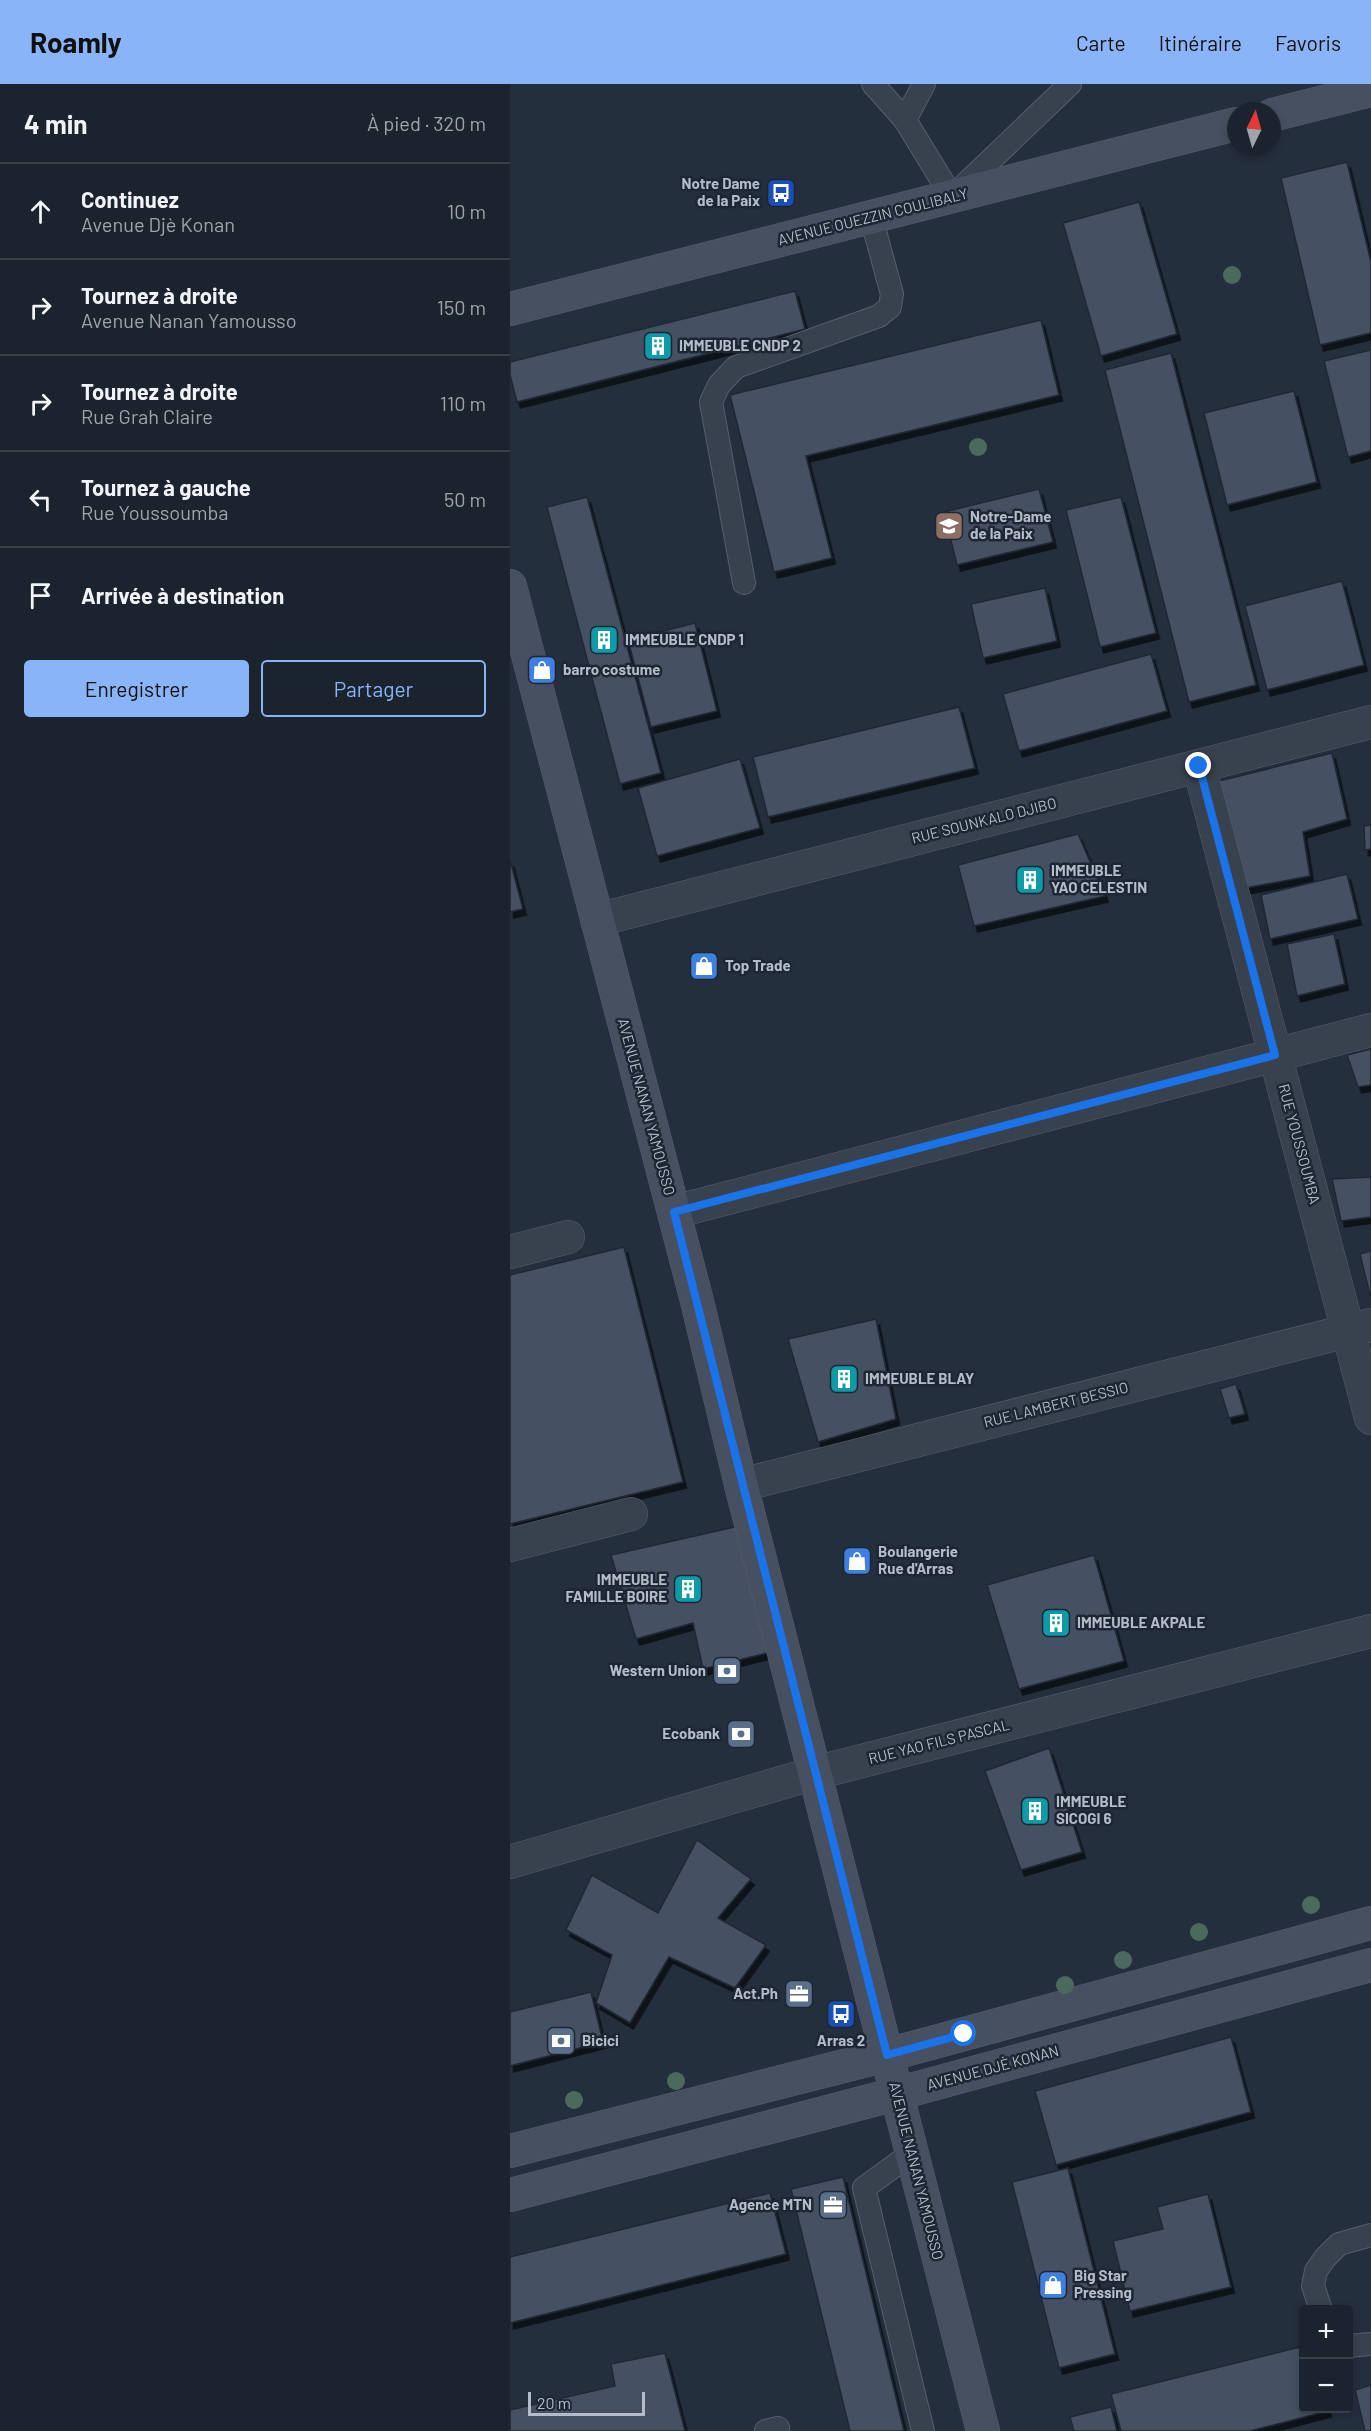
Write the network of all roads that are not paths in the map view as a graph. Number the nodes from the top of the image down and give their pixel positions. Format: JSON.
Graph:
{"nodes":[{"id":1,"x":873,"y":84,"type":"edge"},
{"id":2,"x":924,"y":84,"type":"edge"},
{"id":3,"x":1070,"y":84,"type":"edge"},
{"id":4,"x":1371,"y":90,"type":"edge"},
{"id":5,"x":1281,"y":113,"type":"edge"},
{"id":6,"x":904,"y":120,"type":"junction"},
{"id":7,"x":1227,"y":126,"type":"edge"},
{"id":8,"x":952,"y":197,"type":"junction"},
{"id":9,"x":871,"y":217,"type":"junction"},
{"id":10,"x":510,"y":309,"type":"edge"},
{"id":11,"x":744,"y":583,"type":"dead end"},
{"id":12,"x":510,"y":586,"type":"edge"},
{"id":13,"x":1371,"y":722,"type":"edge"},
{"id":14,"x":1199,"y":766,"type":"junction"},
{"id":15,"x":597,"y":920,"type":"junction"},
{"id":16,"x":1371,"y":1030,"type":"edge"},
{"id":17,"x":1275,"y":1055,"type":"junction"},
{"id":18,"x":674,"y":1212,"type":"junction"},
{"id":19,"x":568,"y":1237,"type":"dead end"},
{"id":20,"x":510,"y":1252,"type":"edge"},
{"id":21,"x":1359,"y":1328,"type":"edge"},
{"id":22,"x":1371,"y":1419,"type":"edge"},
{"id":23,"x":741,"y":1485,"type":"junction"},
{"id":24,"x":631,"y":1514,"type":"dead end"},
{"id":25,"x":510,"y":1545,"type":"edge"},
{"id":26,"x":1371,"y":1631,"type":"edge"},
{"id":27,"x":815,"y":1773,"type":"junction"},
{"id":28,"x":510,"y":1862,"type":"edge"},
{"id":29,"x":1371,"y":1923,"type":"edge"},
{"id":30,"x":1370,"y":1969,"type":"edge"},
{"id":31,"x":887,"y":2055,"type":"junction"},
{"id":32,"x":896,"y":2094,"type":"junction"},
{"id":33,"x":510,"y":2151,"type":"edge"},
{"id":34,"x":912,"y":2153,"type":"junction"},
{"id":35,"x":510,"y":2195,"type":"edge"},
{"id":36,"x":1371,"y":2235,"type":"edge"},
{"id":37,"x":1319,"y":2305,"type":"edge"},
{"id":38,"x":1371,"y":2344,"type":"edge"},
{"id":39,"x":1353,"y":2346,"type":"edge"},
{"id":40,"x":923,"y":2431,"type":"edge"},
{"id":41,"x":983,"y":2431,"type":"edge"}],
"edges":[{"from":1,"to":6,"type":"lane"},
{"from":2,"to":6,"type":"lane"},
{"from":3,"to":8,"type":"lane"},
{"from":4,"to":5,"type":"street"},
{"from":6,"to":8,"type":"lane"},
{"from":7,"to":8,"type":"street","name":"AVENUE OUEZZIN COULIBALY"},
{"from":8,"to":9,"type":"street","name":"AVENUE OUEZZIN COULIBALY"},
{"from":9,"to":10,"type":"street","name":"AVENUE OUEZZIN COULIBALY"},
{"from":9,"to":11,"type":"lane"},
{"from":12,"to":15,"type":"street","name":"AVENUE NANAN YAMOUSSO"},
{"from":13,"to":14,"type":"street","name":"RUE SOUNKALO DJIBO"},
{"from":14,"to":15,"type":"street","name":"RUE SOUNKALO DJIBO"},
{"from":14,"to":17,"type":"street","name":"RUE YOUSSOUMBA"},
{"from":15,"to":18,"type":"street","name":"AVENUE NANAN YAMOUSSO"},
{"from":16,"to":17,"type":"street"},
{"from":17,"to":18,"type":"street"},
{"from":17,"to":21,"type":"street","name":"RUE YOUSSOUMBA"},
{"from":18,"to":23,"type":"street","name":"AVENUE NANAN YAMOUSSO"},
{"from":19,"to":20,"type":"street"},
{"from":21,"to":22,"type":"street","name":"RUE YOUSSOUMBA"},
{"from":21,"to":23,"type":"street","name":"RUE LAMBERT BESSIO"},
{"from":23,"to":27,"type":"street","name":"AVENUE NANAN YAMOUSSO"},
{"from":24,"to":25,"type":"street"},
{"from":26,"to":27,"type":"street","name":"RUE YAO FILS PASCAL"},
{"from":27,"to":28,"type":"street","name":"RUE YAO FILS PASCAL"},
{"from":27,"to":31,"type":"street","name":"AVENUE NANAN YAMOUSSO"},
{"from":29,"to":31,"type":"street"},
{"from":30,"to":32,"type":"street","name":"AVENUE DJÈ KONAN"},
{"from":31,"to":32,"type":"street","name":"AVENUE NANAN YAMOUSSO"},
{"from":31,"to":33,"type":"street"},
{"from":32,"to":34,"type":"street","name":"AVENUE NANAN YAMOUSSO"},
{"from":32,"to":35,"type":"street","name":"AVENUE DJÈ KONAN"},
{"from":34,"to":40,"type":"lane"},
{"from":34,"to":41,"type":"street","name":"AVENUE NANAN YAMOUSSO"},
{"from":36,"to":37,"type":"lane"},
{"from":38,"to":39,"type":"lane"}]}
